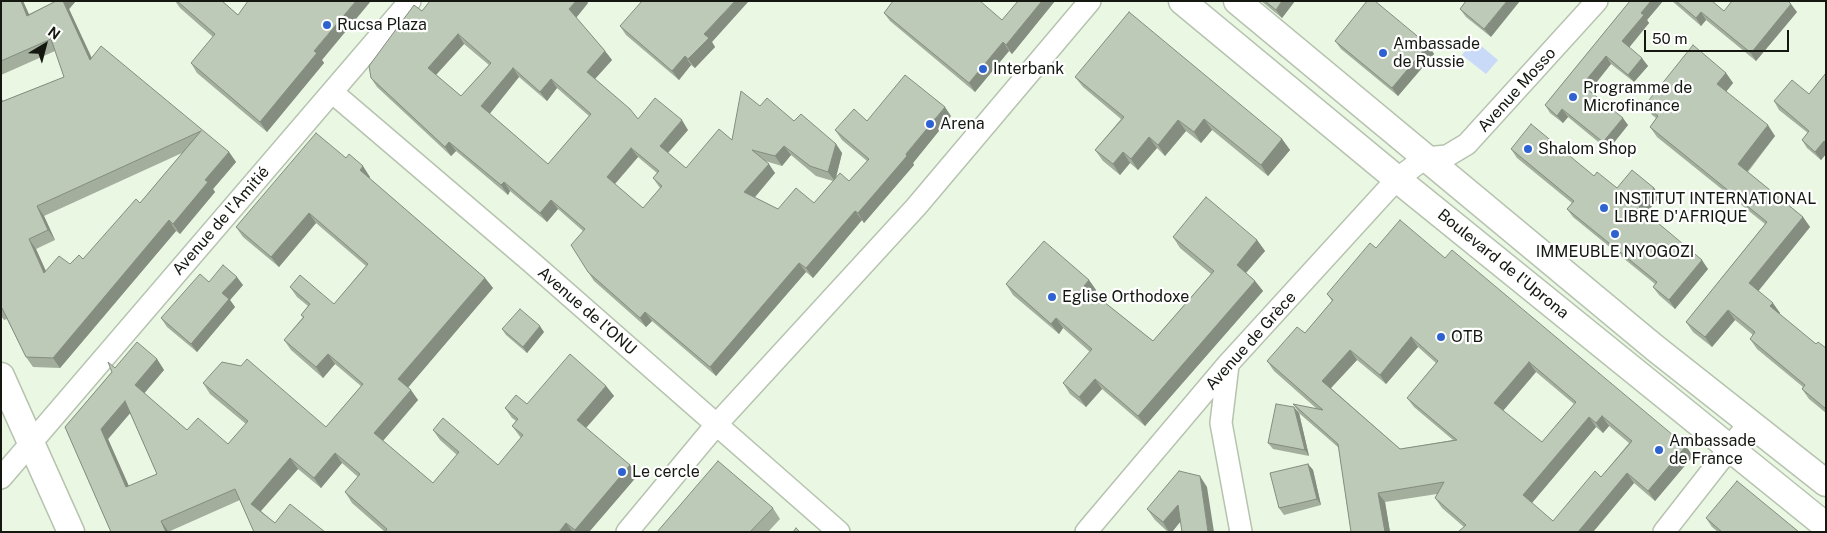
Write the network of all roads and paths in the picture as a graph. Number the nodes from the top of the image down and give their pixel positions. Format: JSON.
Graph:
{"nodes":[{"id":1,"x":410,"y":1,"type":"edge"},
{"id":2,"x":1090,"y":1,"type":"edge"},
{"id":3,"x":1182,"y":1,"type":"edge"},
{"id":4,"x":1237,"y":1,"type":"edge"},
{"id":5,"x":1597,"y":1,"type":"edge"},
{"id":6,"x":332,"y":92,"type":"junction"},
{"id":7,"x":1424,"y":158,"type":"junction"},
{"id":8,"x":1397,"y":179,"type":"junction"},
{"id":9,"x":1228,"y":364,"type":"junction"},
{"id":10,"x":1,"y":376,"type":"edge"},
{"id":11,"x":1750,"y":422,"type":"junction"},
{"id":12,"x":716,"y":425,"type":"junction"},
{"id":13,"x":32,"y":440,"type":"junction"},
{"id":14,"x":1730,"y":448,"type":"junction"},
{"id":15,"x":1,"y":478,"type":"edge"},
{"id":16,"x":1826,"y":483,"type":"edge"},
{"id":17,"x":1826,"y":526,"type":"edge"},
{"id":18,"x":71,"y":532,"type":"edge"},
{"id":19,"x":627,"y":532,"type":"edge"},
{"id":20,"x":839,"y":532,"type":"edge"},
{"id":21,"x":1086,"y":532,"type":"edge"},
{"id":22,"x":1241,"y":532,"type":"edge"},
{"id":23,"x":1664,"y":532,"type":"edge"}],
"edges":[{"from":1,"to":6,"type":"street","name":"Avenue de l'Amitié"},
{"from":2,"to":12,"type":"street"},
{"from":3,"to":8,"type":"street","name":"Boulevard de l'Uprona"},
{"from":4,"to":7,"type":"street","name":"Boulevard de l'Uprona"},
{"from":5,"to":7,"type":"street","name":"Avenue Mosso"},
{"from":6,"to":12,"type":"street","name":"Avenue de l'ONU"},
{"from":6,"to":13,"type":"street","name":"Avenue de l'Amitié"},
{"from":7,"to":8,"type":"street","name":"Avenue de Grèce"},
{"from":7,"to":11,"type":"street","name":"Boulevard de l'Uprona"},
{"from":8,"to":9,"type":"street","name":"Avenue de Grèce"},
{"from":8,"to":14,"type":"street","name":"Boulevard de l'Uprona"},
{"from":9,"to":21,"type":"street","name":"Avenue de Grèce"},
{"from":9,"to":22,"type":"street"},
{"from":10,"to":13,"type":"street"},
{"from":11,"to":14,"type":"street"},
{"from":11,"to":16,"type":"street","name":"Boulevard de l'Uprona"},
{"from":12,"to":19,"type":"street"},
{"from":12,"to":20,"type":"street","name":"Avenue de l'ONU"},
{"from":13,"to":15,"type":"street","name":"Avenue de l'Amitié"},
{"from":13,"to":18,"type":"street"},
{"from":14,"to":17,"type":"street","name":"Boulevard de l'Uprona"},
{"from":14,"to":23,"type":"street"}]}
